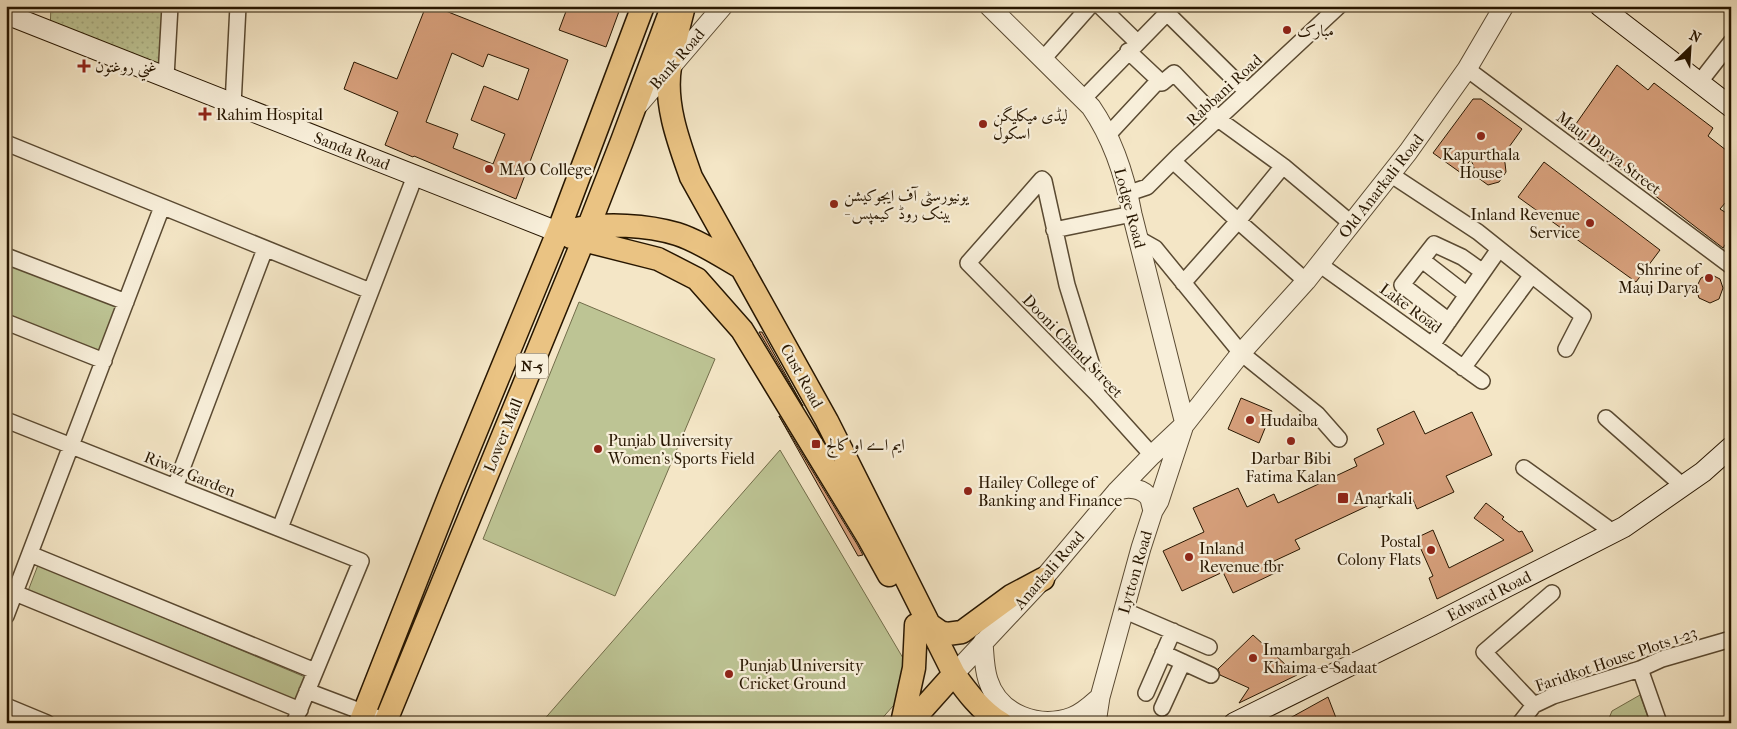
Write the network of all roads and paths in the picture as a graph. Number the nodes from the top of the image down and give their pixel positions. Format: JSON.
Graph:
{"nodes":[{"id":1,"x":170,"y":6,"type":"edge"},
{"id":2,"x":238,"y":6,"type":"edge"},
{"id":3,"x":643,"y":6,"type":"edge"},
{"id":4,"x":673,"y":6,"type":"edge"},
{"id":5,"x":684,"y":6,"type":"edge"},
{"id":6,"x":723,"y":6,"type":"edge"},
{"id":7,"x":989,"y":6,"type":"edge"},
{"id":8,"x":1090,"y":6,"type":"edge"},
{"id":9,"x":1100,"y":6,"type":"edge"},
{"id":10,"x":1340,"y":6,"type":"edge"},
{"id":11,"x":1504,"y":6,"type":"edge"},
{"id":12,"x":1600,"y":6,"type":"edge"},
{"id":13,"x":7,"y":16,"type":"edge"},
{"id":14,"x":1731,"y":42,"type":"edge"},
{"id":15,"x":1132,"y":47,"type":"junction"},
{"id":16,"x":1044,"y":59,"type":"junction"},
{"id":17,"x":670,"y":67,"type":"junction"},
{"id":18,"x":1467,"y":69,"type":"junction"},
{"id":19,"x":166,"y":78,"type":"junction"},
{"id":20,"x":1159,"y":80,"type":"junction"},
{"id":21,"x":1700,"y":83,"type":"junction"},
{"id":22,"x":1247,"y":92,"type":"junction"},
{"id":23,"x":1083,"y":99,"type":"junction"},
{"id":24,"x":233,"y":105,"type":"junction"},
{"id":25,"x":1731,"y":107,"type":"edge"},
{"id":26,"x":632,"y":113,"type":"junction"},
{"id":27,"x":1218,"y":119,"type":"junction"},
{"id":28,"x":1107,"y":136,"type":"junction"},
{"id":29,"x":6,"y":143,"type":"edge"},
{"id":30,"x":1173,"y":161,"type":"junction"},
{"id":31,"x":1283,"y":166,"type":"junction"},
{"id":32,"x":1390,"y":174,"type":"junction"},
{"id":33,"x":415,"y":176,"type":"junction"},
{"id":34,"x":1128,"y":193,"type":"junction"},
{"id":35,"x":162,"y":207,"type":"junction"},
{"id":36,"x":1132,"y":214,"type":"junction"},
{"id":37,"x":1238,"y":221,"type":"junction"},
{"id":38,"x":1352,"y":224,"type":"junction"},
{"id":39,"x":1054,"y":230,"type":"junction"},
{"id":40,"x":558,"y":232,"type":"junction"},
{"id":41,"x":586,"y":234,"type":"junction"},
{"id":42,"x":1139,"y":239,"type":"junction"},
{"id":43,"x":264,"y":249,"type":"junction"},
{"id":44,"x":1499,"y":249,"type":"junction"},
{"id":45,"x":6,"y":256,"type":"edge"},
{"id":46,"x":1422,"y":260,"type":"junction"},
{"id":47,"x":1319,"y":264,"type":"junction"},
{"id":48,"x":1731,"y":266,"type":"edge"},
{"id":49,"x":743,"y":269,"type":"junction"},
{"id":50,"x":1483,"y":272,"type":"junction"},
{"id":51,"x":1532,"y":275,"type":"junction"},
{"id":52,"x":1306,"y":281,"type":"junction"},
{"id":53,"x":1183,"y":283,"type":"junction"},
{"id":54,"x":370,"y":291,"type":"junction"},
{"id":55,"x":1467,"y":295,"type":"junction"},
{"id":56,"x":126,"y":302,"type":"junction"},
{"id":57,"x":1449,"y":321,"type":"junction"},
{"id":58,"x":6,"y":322,"type":"edge"},
{"id":59,"x":1432,"y":345,"type":"junction"},
{"id":60,"x":1566,"y":349,"type":"dead end"},
{"id":61,"x":1241,"y":353,"type":"junction"},
{"id":62,"x":104,"y":361,"type":"junction"},
{"id":63,"x":1463,"y":368,"type":"junction"},
{"id":64,"x":1482,"y":381,"type":"dead end"},
{"id":65,"x":1097,"y":394,"type":"junction"},
{"id":66,"x":1606,"y":418,"type":"dead end"},
{"id":67,"x":6,"y":420,"type":"edge"},
{"id":68,"x":1185,"y":424,"type":"junction"},
{"id":69,"x":1339,"y":439,"type":"dead end"},
{"id":70,"x":71,"y":446,"type":"junction"},
{"id":71,"x":1731,"y":447,"type":"edge"},
{"id":72,"x":1152,"y":455,"type":"junction"},
{"id":73,"x":1524,"y":468,"type":"dead end"},
{"id":74,"x":1683,"y":486,"type":"junction"},
{"id":75,"x":175,"y":487,"type":"junction"},
{"id":76,"x":1117,"y":491,"type":"junction"},
{"id":77,"x":1153,"y":511,"type":"junction"},
{"id":78,"x":280,"y":528,"type":"junction"},
{"id":79,"x":1613,"y":532,"type":"junction"},
{"id":80,"x":30,"y":554,"type":"junction"},
{"id":81,"x":1043,"y":579,"type":"junction"},
{"id":82,"x":15,"y":593,"type":"junction"},
{"id":83,"x":1552,"y":593,"type":"dead end"},
{"id":84,"x":1123,"y":610,"type":"junction"},
{"id":85,"x":6,"y":616,"type":"edge"},
{"id":86,"x":923,"y":625,"type":"junction"},
{"id":87,"x":1173,"y":631,"type":"junction"},
{"id":88,"x":1731,"y":639,"type":"edge"},
{"id":89,"x":984,"y":642,"type":"junction"},
{"id":90,"x":1209,"y":647,"type":"dead end"},
{"id":91,"x":1164,"y":653,"type":"junction"},
{"id":92,"x":1183,"y":662,"type":"junction"},
{"id":93,"x":1640,"y":669,"type":"junction"},
{"id":94,"x":315,"y":671,"type":"junction"},
{"id":95,"x":1212,"y":675,"type":"dead end"},
{"id":96,"x":950,"y":678,"type":"junction"},
{"id":97,"x":307,"y":691,"type":"junction"},
{"id":98,"x":1146,"y":693,"type":"dead end"},
{"id":99,"x":1100,"y":697,"type":"junction"},
{"id":100,"x":1534,"y":705,"type":"junction"},
{"id":101,"x":6,"y":706,"type":"edge"},
{"id":102,"x":1162,"y":708,"type":"dead end"},
{"id":103,"x":297,"y":716,"type":"edge"},
{"id":104,"x":362,"y":717,"type":"edge"},
{"id":105,"x":386,"y":722,"type":"edge"},
{"id":106,"x":47,"y":723,"type":"edge"},
{"id":107,"x":902,"y":723,"type":"edge"},
{"id":108,"x":910,"y":723,"type":"edge"},
{"id":109,"x":980,"y":723,"type":"edge"},
{"id":110,"x":1001,"y":723,"type":"edge"},
{"id":111,"x":1096,"y":723,"type":"edge"},
{"id":112,"x":1234,"y":723,"type":"edge"},
{"id":113,"x":1520,"y":723,"type":"edge"},
{"id":114,"x":1659,"y":723,"type":"edge"}],
"edges":[{"from":1,"to":19,"type":"street"},
{"from":2,"to":24,"type":"street"},
{"from":3,"to":40,"type":"main road","name":"Lower Mall","number":"N-5"},
{"from":4,"to":26,"type":"main road","name":"Lower Mall","number":"N-5"},
{"from":5,"to":17,"type":"main road","name":"Cust Road"},
{"from":6,"to":17,"type":"street","name":"Bank Road"},
{"from":7,"to":16,"type":"street","name":"Lodge Road"},
{"from":8,"to":16,"type":"street"},
{"from":9,"to":15,"type":"street"},
{"from":10,"to":22,"type":"street","name":"Rabbani Road"},
{"from":11,"to":18,"type":"street","name":"Old Anarkali Road"},
{"from":12,"to":21,"type":"main road"},
{"from":13,"to":19,"type":"main road","name":"Sanda Road"},
{"from":14,"to":21,"type":"street"},
{"from":15,"to":20,"type":"street"},
{"from":15,"to":22,"type":"street"},
{"from":15,"to":23,"type":"street"},
{"from":16,"to":23,"type":"street","name":"Lodge Road"},
{"from":17,"to":26,"type":"street","name":"Bank Road"},
{"from":17,"to":49,"type":"main road","name":"Cust Road"},
{"from":18,"to":32,"type":"street","name":"Old Anarkali Road"},
{"from":18,"to":48,"type":"street","name":"Mauj Darya Street"},
{"from":19,"to":24,"type":"main road","name":"Sanda Road"},
{"from":20,"to":27,"type":"street"},
{"from":20,"to":28,"type":"street"},
{"from":21,"to":25,"type":"main road"},
{"from":22,"to":27,"type":"street","name":"Rabbani Road"},
{"from":23,"to":28,"type":"street","name":"Lodge Road"},
{"from":24,"to":33,"type":"main road","name":"Sanda Road"},
{"from":26,"to":41,"type":"main road","name":"Lower Mall","number":"N-5"},
{"from":27,"to":30,"type":"street","name":"Rabbani Road"},
{"from":27,"to":31,"type":"street"},
{"from":28,"to":34,"type":"street","name":"Lodge Road"},
{"from":29,"to":35,"type":"street"},
{"from":30,"to":34,"type":"street","name":"Rabbani Road"},
{"from":30,"to":37,"type":"street"},
{"from":31,"to":37,"type":"street"},
{"from":31,"to":38,"type":"street"},
{"from":32,"to":38,"type":"street","name":"Old Anarkali Road"},
{"from":32,"to":44,"type":"street"},
{"from":33,"to":40,"type":"main road","name":"Sanda Road"},
{"from":33,"to":54,"type":"street"},
{"from":34,"to":36,"type":"street","name":"Lodge Road"},
{"from":35,"to":43,"type":"street"},
{"from":35,"to":56,"type":"street"},
{"from":36,"to":39,"type":"street"},
{"from":36,"to":42,"type":"street","name":"Lodge Road"},
{"from":37,"to":52,"type":"street"},
{"from":37,"to":53,"type":"street"},
{"from":38,"to":47,"type":"street","name":"Old Anarkali Road"},
{"from":39,"to":65,"type":"street"},
{"from":39,"to":65,"type":"street","name":"Dooni Chand Street"},
{"from":40,"to":41,"type":"main road"},
{"from":40,"to":104,"type":"main road","name":"Lower Mall","number":"N-5"},
{"from":41,"to":49,"type":"main road"},
{"from":41,"to":86,"type":"main road","name":"Cust Road"},
{"from":41,"to":105,"type":"main road","name":"Lower Mall","number":"N-5"},
{"from":42,"to":53,"type":"street"},
{"from":42,"to":68,"type":"street","name":"Lodge Road"},
{"from":43,"to":54,"type":"street"},
{"from":43,"to":75,"type":"street"},
{"from":44,"to":50,"type":"street"},
{"from":44,"to":51,"type":"street"},
{"from":45,"to":56,"type":"street"},
{"from":46,"to":50,"type":"street"},
{"from":46,"to":55,"type":"street"},
{"from":46,"to":57,"type":"street"},
{"from":47,"to":52,"type":"street","name":"Old Anarkali Road"},
{"from":47,"to":59,"type":"street","name":"Lake Road"},
{"from":49,"to":86,"type":"main road","name":"Cust Road"},
{"from":50,"to":55,"type":"street"},
{"from":51,"to":60,"type":"street"},
{"from":51,"to":63,"type":"street"},
{"from":52,"to":61,"type":"street","name":"Old Anarkali Road"},
{"from":53,"to":61,"type":"street"},
{"from":54,"to":78,"type":"street"},
{"from":55,"to":57,"type":"street"},
{"from":56,"to":62,"type":"street"},
{"from":57,"to":59,"type":"street"},
{"from":58,"to":62,"type":"street"},
{"from":59,"to":63,"type":"street","name":"Lake Road"},
{"from":61,"to":68,"type":"street","name":"Anarkali Road"},
{"from":61,"to":69,"type":"street"},
{"from":62,"to":70,"type":"street"},
{"from":63,"to":64,"type":"street","name":"Lake Road"},
{"from":65,"to":72,"type":"street","name":"Dooni Chand Street"},
{"from":66,"to":74,"type":"street"},
{"from":67,"to":70,"type":"street","name":"Riwaz Garden"},
{"from":68,"to":72,"type":"street","name":"Anarkali Road"},
{"from":68,"to":77,"type":"street","name":"Lytton Road"},
{"from":70,"to":75,"type":"street","name":"Riwaz Garden"},
{"from":70,"to":80,"type":"street"},
{"from":71,"to":74,"type":"main road","name":"Edward Road"},
{"from":72,"to":76,"type":"street","name":"Anarkali Road"},
{"from":73,"to":79,"type":"street"},
{"from":74,"to":79,"type":"main road","name":"Edward Road"},
{"from":75,"to":78,"type":"street","name":"Riwaz Garden"},
{"from":76,"to":77,"type":"street"},
{"from":76,"to":81,"type":"street","name":"Anarkali Road"},
{"from":77,"to":84,"type":"street","name":"Lytton Road"},
{"from":78,"to":94,"type":"street","name":"Riwaz Garden"},
{"from":79,"to":112,"type":"main road","name":"Edward Road"},
{"from":80,"to":82,"type":"street"},
{"from":80,"to":94,"type":"street"},
{"from":81,"to":86,"type":"main road"},
{"from":81,"to":89,"type":"street","name":"Anarkali Road"},
{"from":82,"to":85,"type":"street"},
{"from":82,"to":103,"type":"street"},
{"from":83,"to":100,"type":"street"},
{"from":84,"to":87,"type":"street"},
{"from":84,"to":99,"type":"street","name":"Lytton Road"},
{"from":86,"to":96,"type":"main road","name":"Cust Road"},
{"from":86,"to":107,"type":"main road"},
{"from":87,"to":90,"type":"street"},
{"from":87,"to":91,"type":"street"},
{"from":88,"to":93,"type":"street","name":"Faridkot House Plots 1-23"},
{"from":89,"to":96,"type":"street","name":"Anarkali Road"},
{"from":89,"to":99,"type":"street"},
{"from":91,"to":92,"type":"street"},
{"from":91,"to":98,"type":"street"},
{"from":92,"to":95,"type":"street"},
{"from":92,"to":102,"type":"street"},
{"from":93,"to":100,"type":"street","name":"Faridkot House Plots 1-23"},
{"from":93,"to":114,"type":"street"},
{"from":94,"to":97,"type":"street"},
{"from":96,"to":108,"type":"main road"},
{"from":96,"to":109,"type":"main road","name":"Cust Road"},
{"from":96,"to":110,"type":"main road","name":"Cust Road"},
{"from":97,"to":103,"type":"street"},
{"from":97,"to":104,"type":"street"},
{"from":99,"to":111,"type":"street","name":"Lytton Road"},
{"from":100,"to":113,"type":"street","name":"Faridkot House Plots 1-23"},
{"from":101,"to":106,"type":"street"},
{"from":104,"to":105,"type":"street"}]}
